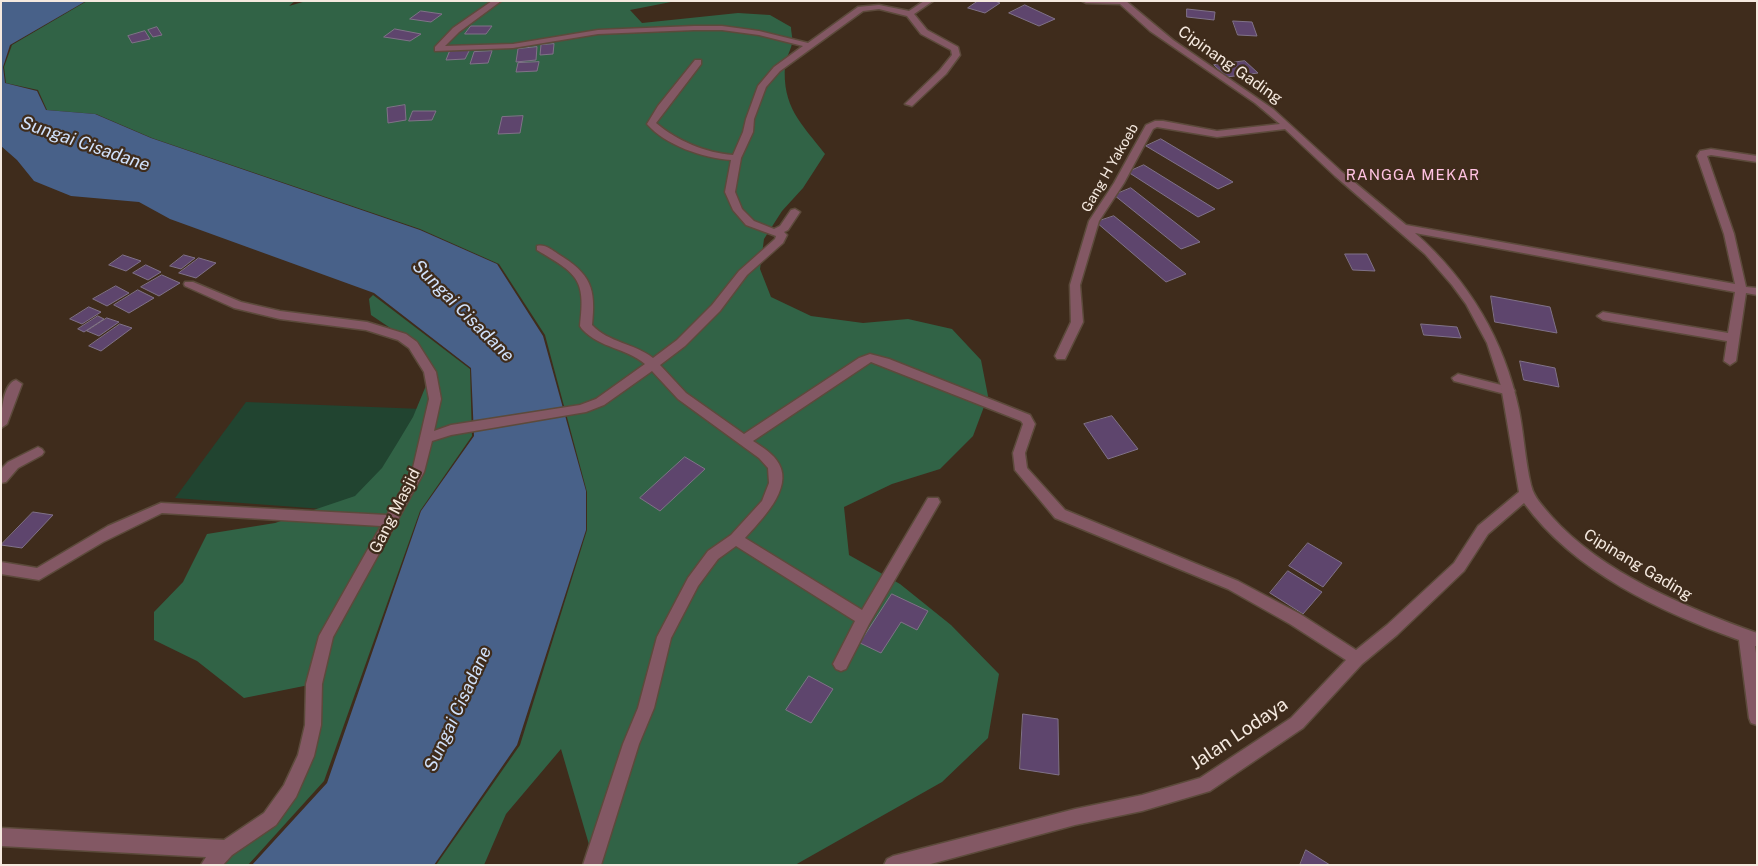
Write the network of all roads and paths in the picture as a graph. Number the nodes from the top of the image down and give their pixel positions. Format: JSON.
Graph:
{"nodes":[{"id":1,"x":496,"y":1,"type":"edge"},
{"id":2,"x":929,"y":1,"type":"edge"},
{"id":3,"x":1086,"y":1,"type":"edge"},
{"id":4,"x":1121,"y":2,"type":"edge"},
{"id":5,"x":910,"y":14,"type":"junction"},
{"id":6,"x":811,"y":46,"type":"junction"},
{"id":7,"x":698,"y":62,"type":"dead end"},
{"id":8,"x":909,"y":104,"type":"dead end"},
{"id":9,"x":1287,"y":126,"type":"junction"},
{"id":10,"x":736,"y":158,"type":"junction"},
{"id":11,"x":1757,"y":159,"type":"edge"},
{"id":12,"x":795,"y":212,"type":"dead end"},
{"id":13,"x":1404,"y":228,"type":"junction"},
{"id":14,"x":782,"y":235,"type":"junction"},
{"id":15,"x":542,"y":248,"type":"dead end"},
{"id":16,"x":189,"y":284,"type":"dead end"},
{"id":17,"x":1741,"y":288,"type":"junction"},
{"id":18,"x":1757,"y":292,"type":"edge"},
{"id":19,"x":1603,"y":316,"type":"dead end"},
{"id":20,"x":1733,"y":338,"type":"junction"},
{"id":21,"x":1061,"y":356,"type":"dead end"},
{"id":22,"x":1730,"y":361,"type":"dead end"},
{"id":23,"x":654,"y":364,"type":"junction"},
{"id":24,"x":1458,"y":378,"type":"dead end"},
{"id":25,"x":1,"y":387,"type":"edge"},
{"id":26,"x":1509,"y":391,"type":"junction"},
{"id":27,"x":1,"y":424,"type":"edge"},
{"id":28,"x":426,"y":438,"type":"junction"},
{"id":29,"x":743,"y":441,"type":"junction"},
{"id":30,"x":38,"y":452,"type":"dead end"},
{"id":31,"x":1,"y":478,"type":"edge"},
{"id":32,"x":1526,"y":494,"type":"junction"},
{"id":33,"x":933,"y":502,"type":"dead end"},
{"id":34,"x":391,"y":521,"type":"junction"},
{"id":35,"x":736,"y":539,"type":"junction"},
{"id":36,"x":1,"y":568,"type":"edge"},
{"id":37,"x":864,"y":619,"type":"junction"},
{"id":38,"x":1751,"y":638,"type":"edge"},
{"id":39,"x":1357,"y":659,"type":"junction"},
{"id":40,"x":841,"y":664,"type":"dead end"},
{"id":41,"x":1756,"y":712,"type":"edge"},
{"id":42,"x":1,"y":837,"type":"edge"},
{"id":43,"x":226,"y":849,"type":"junction"},
{"id":44,"x":210,"y":865,"type":"edge"},
{"id":45,"x":592,"y":865,"type":"edge"},
{"id":46,"x":893,"y":865,"type":"edge"}],
"edges":[{"from":1,"to":6,"type":"street"},
{"from":2,"to":5,"type":"street"},
{"from":3,"to":4,"type":"street"},
{"from":4,"to":9,"type":"street","name":"Cipinang Gading"},
{"from":5,"to":6,"type":"street"},
{"from":5,"to":8,"type":"street"},
{"from":6,"to":10,"type":"street"},
{"from":7,"to":10,"type":"street"},
{"from":9,"to":13,"type":"street","name":"Cipinang Gading"},
{"from":9,"to":21,"type":"street","name":"Gang H Yakoeb"},
{"from":10,"to":14,"type":"street"},
{"from":11,"to":17,"type":"street"},
{"from":12,"to":14,"type":"street"},
{"from":13,"to":17,"type":"street"},
{"from":13,"to":26,"type":"street","name":"Cipinang Gading"},
{"from":14,"to":23,"type":"street"},
{"from":15,"to":23,"type":"street"},
{"from":16,"to":28,"type":"street","name":"Gang Masjid"},
{"from":17,"to":18,"type":"street"},
{"from":17,"to":20,"type":"street"},
{"from":19,"to":20,"type":"street"},
{"from":20,"to":22,"type":"street"},
{"from":23,"to":28,"type":"street"},
{"from":23,"to":29,"type":"street"},
{"from":24,"to":26,"type":"street"},
{"from":25,"to":27,"type":"street"},
{"from":26,"to":32,"type":"street","name":"Cipinang Gading"},
{"from":28,"to":34,"type":"street","name":"Gang Masjid"},
{"from":29,"to":35,"type":"street"},
{"from":29,"to":39,"type":"street"},
{"from":30,"to":31,"type":"street"},
{"from":32,"to":38,"type":"street","name":"Cipinang Gading"},
{"from":32,"to":39,"type":"street","name":"Jalan Lodaya"},
{"from":33,"to":37,"type":"street"},
{"from":34,"to":36,"type":"street"},
{"from":34,"to":43,"type":"street","name":"Gang Masjid"},
{"from":35,"to":37,"type":"street"},
{"from":35,"to":45,"type":"street"},
{"from":37,"to":40,"type":"street"},
{"from":38,"to":41,"type":"street"},
{"from":39,"to":46,"type":"street","name":"Jalan Lodaya"},
{"from":42,"to":43,"type":"street"},
{"from":43,"to":44,"type":"street","name":"Gang Masjid"}]}
